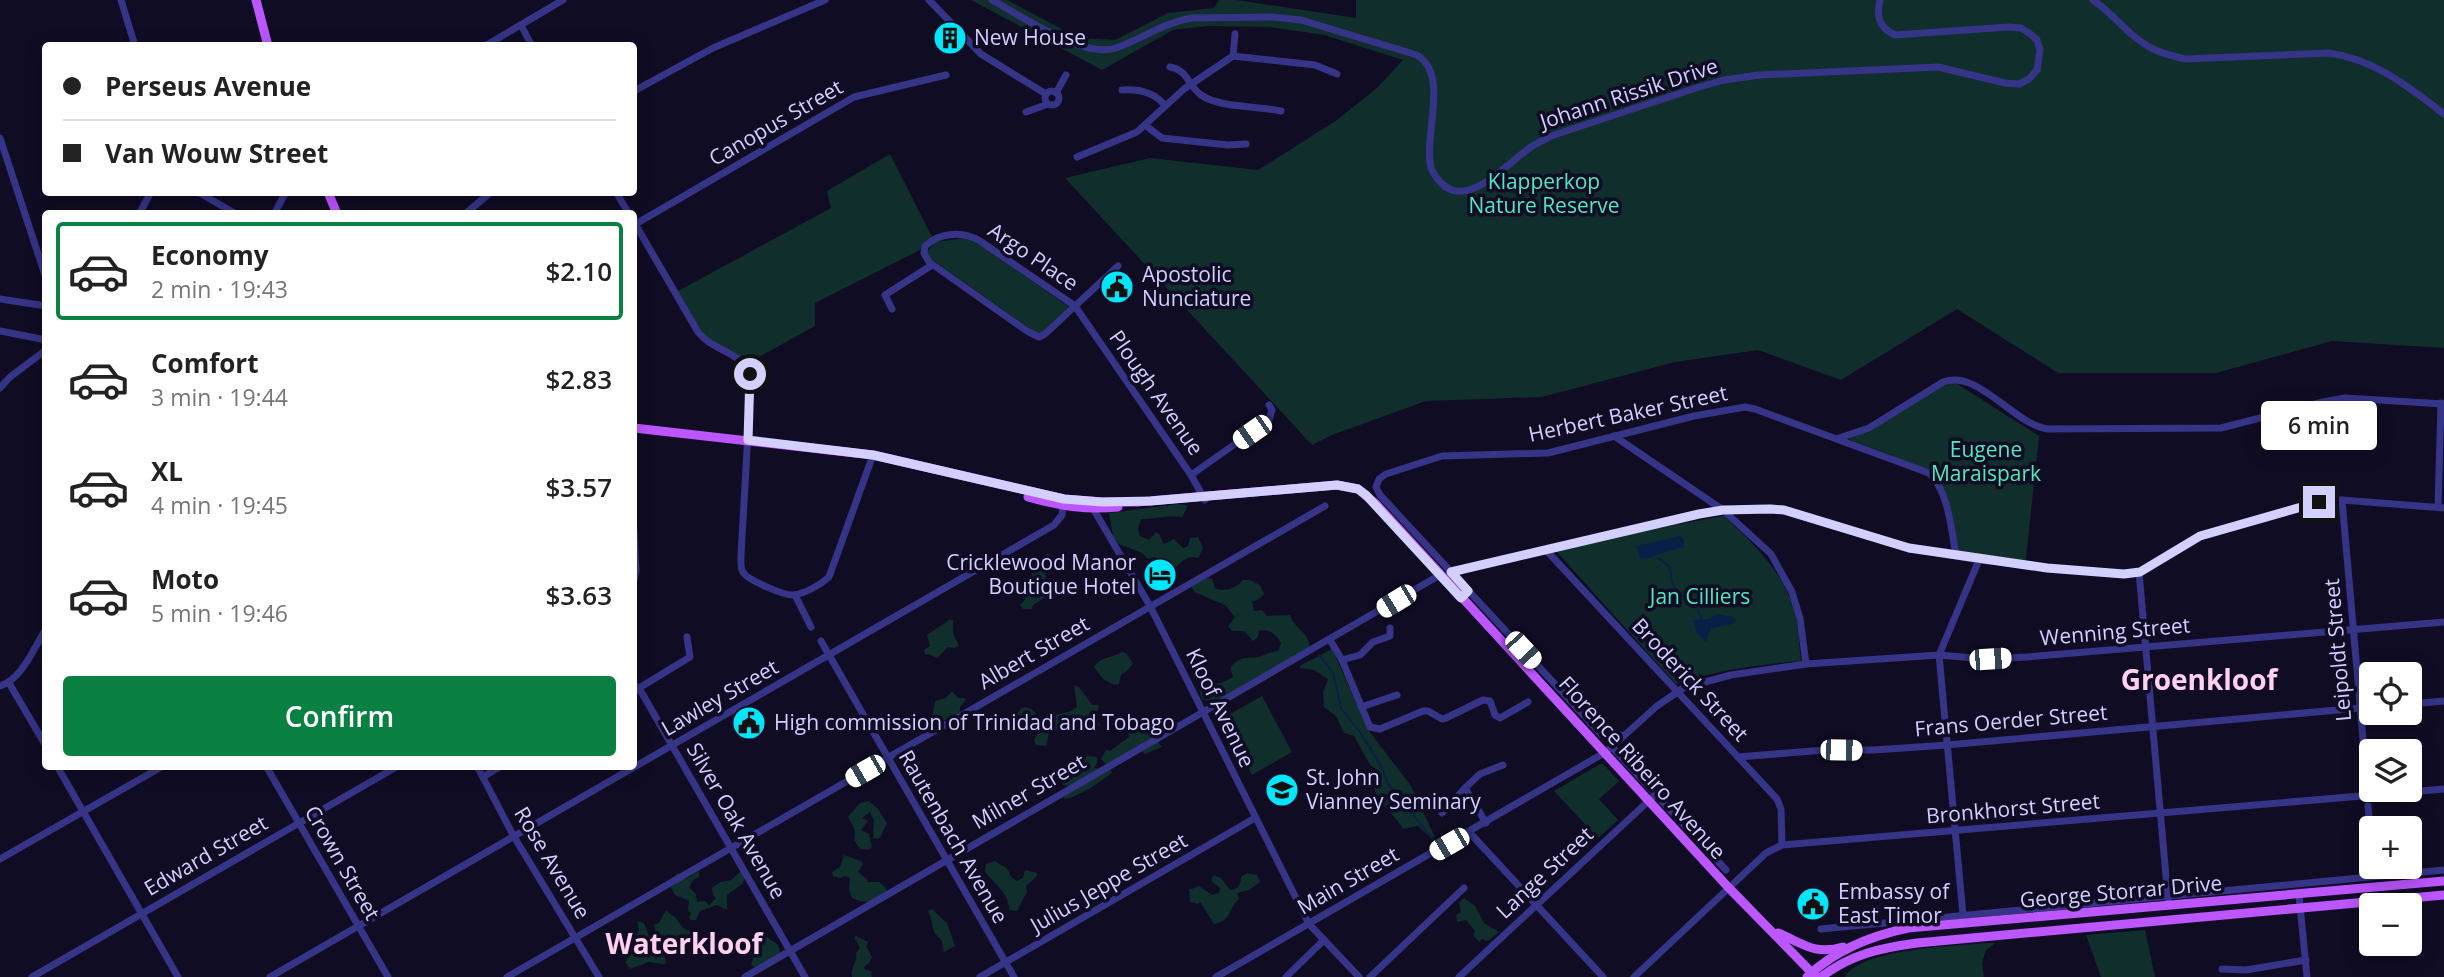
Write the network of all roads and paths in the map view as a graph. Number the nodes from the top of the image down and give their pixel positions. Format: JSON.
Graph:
{"nodes":[{"id":1,"x":121,"y":0,"type":"edge"},
{"id":2,"x":256,"y":0,"type":"edge"},
{"id":3,"x":563,"y":0,"type":"edge"},
{"id":4,"x":825,"y":0,"type":"edge"},
{"id":5,"x":929,"y":0,"type":"edge"},
{"id":6,"x":992,"y":0,"type":"edge"},
{"id":7,"x":1880,"y":0,"type":"edge"},
{"id":8,"x":2093,"y":0,"type":"edge"},
{"id":9,"x":1236,"y":18,"type":"junction"},
{"id":10,"x":521,"y":25,"type":"junction"},
{"id":11,"x":134,"y":42,"type":"edge"},
{"id":12,"x":267,"y":42,"type":"edge"},
{"id":13,"x":492,"y":42,"type":"edge"},
{"id":14,"x":530,"y":42,"type":"edge"},
{"id":15,"x":1233,"y":56,"type":"junction"},
{"id":16,"x":1170,"y":67,"type":"dead end"},
{"id":17,"x":1337,"y":74,"type":"dead end"},
{"id":18,"x":946,"y":75,"type":"dead end"},
{"id":19,"x":1066,"y":75,"type":"dead end"},
{"id":20,"x":1192,"y":83,"type":"junction"},
{"id":21,"x":637,"y":89,"type":"edge"},
{"id":22,"x":1122,"y":90,"type":"dead end"},
{"id":23,"x":1056,"y":93,"type":"junction"},
{"id":24,"x":1046,"y":94,"type":"junction"},
{"id":25,"x":1048,"y":104,"type":"junction"},
{"id":26,"x":1165,"y":106,"type":"junction"},
{"id":27,"x":1281,"y":111,"type":"dead end"},
{"id":28,"x":1026,"y":112,"type":"dead end"},
{"id":29,"x":2444,"y":114,"type":"edge"},
{"id":30,"x":1145,"y":125,"type":"junction"},
{"id":31,"x":0,"y":138,"type":"edge"},
{"id":32,"x":1245,"y":144,"type":"dead end"},
{"id":33,"x":1077,"y":157,"type":"dead end"},
{"id":34,"x":205,"y":196,"type":"edge"},
{"id":35,"x":486,"y":196,"type":"edge"},
{"id":36,"x":229,"y":210,"type":"edge"},
{"id":37,"x":470,"y":210,"type":"edge"},
{"id":38,"x":637,"y":222,"type":"edge"},
{"id":39,"x":637,"y":229,"type":"edge"},
{"id":40,"x":932,"y":265,"type":"junction"},
{"id":41,"x":42,"y":266,"type":"edge"},
{"id":42,"x":1118,"y":266,"type":"dead end"},
{"id":43,"x":0,"y":299,"type":"edge"},
{"id":44,"x":42,"y":305,"type":"edge"},
{"id":45,"x":1075,"y":306,"type":"junction"},
{"id":46,"x":892,"y":309,"type":"dead end"},
{"id":47,"x":0,"y":331,"type":"edge"},
{"id":48,"x":42,"y":339,"type":"edge"},
{"id":49,"x":42,"y":353,"type":"edge"},
{"id":50,"x":0,"y":388,"type":"edge"},
{"id":51,"x":2442,"y":404,"type":"edge"},
{"id":52,"x":1269,"y":405,"type":"dead end"},
{"id":53,"x":637,"y":430,"type":"edge"},
{"id":54,"x":1614,"y":436,"type":"junction"},
{"id":55,"x":1839,"y":439,"type":"junction"},
{"id":56,"x":748,"y":442,"type":"junction"},
{"id":57,"x":872,"y":457,"type":"junction"},
{"id":58,"x":1191,"y":475,"type":"junction"},
{"id":59,"x":1205,"y":498,"type":"junction"},
{"id":60,"x":2342,"y":500,"type":"junction"},
{"id":61,"x":1063,"y":503,"type":"junction"},
{"id":62,"x":1098,"y":506,"type":"junction"},
{"id":63,"x":1325,"y":506,"type":"dead end"},
{"id":64,"x":2441,"y":508,"type":"edge"},
{"id":65,"x":1723,"y":510,"type":"junction"},
{"id":66,"x":1546,"y":550,"type":"junction"},
{"id":67,"x":1956,"y":555,"type":"junction"},
{"id":68,"x":1979,"y":560,"type":"junction"},
{"id":69,"x":1451,"y":572,"type":"junction"},
{"id":70,"x":2140,"y":572,"type":"junction"},
{"id":71,"x":1440,"y":575,"type":"junction"},
{"id":72,"x":795,"y":595,"type":"junction"},
{"id":73,"x":1465,"y":595,"type":"junction"},
{"id":74,"x":1150,"y":606,"type":"junction"},
{"id":75,"x":2444,"y":622,"type":"edge"},
{"id":76,"x":811,"y":627,"type":"dead end"},
{"id":77,"x":1390,"y":628,"type":"dead end"},
{"id":78,"x":2353,"y":630,"type":"junction"},
{"id":79,"x":42,"y":636,"type":"edge"},
{"id":80,"x":687,"y":636,"type":"dead end"},
{"id":81,"x":1330,"y":640,"type":"junction"},
{"id":82,"x":821,"y":641,"type":"dead end"},
{"id":83,"x":2146,"y":646,"type":"junction"},
{"id":84,"x":1939,"y":654,"type":"junction"},
{"id":85,"x":828,"y":656,"type":"junction"},
{"id":86,"x":1342,"y":660,"type":"junction"},
{"id":87,"x":1806,"y":664,"type":"junction"},
{"id":88,"x":9,"y":683,"type":"junction"},
{"id":89,"x":0,"y":686,"type":"edge"},
{"id":90,"x":637,"y":687,"type":"edge"},
{"id":91,"x":2359,"y":688,"type":"edge"},
{"id":92,"x":637,"y":691,"type":"edge"},
{"id":93,"x":1676,"y":691,"type":"junction"},
{"id":94,"x":1397,"y":695,"type":"dead end"},
{"id":95,"x":2444,"y":701,"type":"edge"},
{"id":96,"x":1528,"y":702,"type":"dead end"},
{"id":97,"x":2422,"y":703,"type":"edge"},
{"id":98,"x":1361,"y":707,"type":"junction"},
{"id":99,"x":2359,"y":708,"type":"edge"},
{"id":100,"x":1202,"y":713,"type":"junction"},
{"id":101,"x":2153,"y":726,"type":"junction"},
{"id":102,"x":1631,"y":729,"type":"junction"},
{"id":103,"x":42,"y":740,"type":"edge"},
{"id":104,"x":1947,"y":745,"type":"junction"},
{"id":105,"x":673,"y":746,"type":"junction"},
{"id":106,"x":1609,"y":749,"type":"junction"},
{"id":107,"x":1738,"y":757,"type":"junction"},
{"id":108,"x":887,"y":758,"type":"junction"},
{"id":109,"x":1503,"y":765,"type":"dead end"},
{"id":110,"x":637,"y":766,"type":"edge"},
{"id":111,"x":59,"y":770,"type":"edge"},
{"id":112,"x":156,"y":770,"type":"edge"},
{"id":113,"x":268,"y":770,"type":"edge"},
{"id":114,"x":391,"y":770,"type":"edge"},
{"id":115,"x":479,"y":770,"type":"edge"},
{"id":116,"x":494,"y":770,"type":"edge"},
{"id":117,"x":630,"y":770,"type":"edge"},
{"id":118,"x":483,"y":777,"type":"junction"},
{"id":119,"x":1465,"y":788,"type":"junction"},
{"id":120,"x":2444,"y":789,"type":"edge"},
{"id":121,"x":2422,"y":791,"type":"edge"},
{"id":122,"x":2359,"y":797,"type":"edge"},
{"id":123,"x":1651,"y":798,"type":"junction"},
{"id":124,"x":2368,"y":806,"type":"dead end"},
{"id":125,"x":83,"y":812,"type":"junction"},
{"id":126,"x":1442,"y":813,"type":"dead end"},
{"id":127,"x":2161,"y":813,"type":"junction"},
{"id":128,"x":2369,"y":816,"type":"edge"},
{"id":129,"x":1255,"y":818,"type":"junction"},
{"id":130,"x":299,"y":823,"type":"junction"},
{"id":131,"x":1486,"y":823,"type":"junction"},
{"id":132,"x":1955,"y":831,"type":"junction"},
{"id":133,"x":1469,"y":832,"type":"junction"},
{"id":134,"x":513,"y":835,"type":"junction"},
{"id":135,"x":1782,"y":845,"type":"junction"},
{"id":136,"x":731,"y":848,"type":"junction"},
{"id":137,"x":0,"y":859,"type":"edge"},
{"id":138,"x":946,"y":860,"type":"junction"},
{"id":139,"x":1726,"y":870,"type":"dead end"},
{"id":140,"x":2444,"y":870,"type":"edge"},
{"id":141,"x":2422,"y":872,"type":"edge"},
{"id":142,"x":2359,"y":879,"type":"edge"},
{"id":143,"x":2444,"y":881,"type":"edge"},
{"id":144,"x":1728,"y":887,"type":"junction"},
{"id":145,"x":1464,"y":888,"type":"dead end"},
{"id":146,"x":2299,"y":895,"type":"junction"},
{"id":147,"x":2444,"y":895,"type":"edge"},
{"id":148,"x":2169,"y":901,"type":"junction"},
{"id":149,"x":1536,"y":905,"type":"junction"},
{"id":150,"x":2300,"y":909,"type":"junction"},
{"id":151,"x":2093,"y":912,"type":"junction"},
{"id":152,"x":142,"y":914,"type":"junction"},
{"id":153,"x":2073,"y":914,"type":"junction"},
{"id":154,"x":1963,"y":915,"type":"junction"},
{"id":155,"x":2226,"y":915,"type":"junction"},
{"id":156,"x":2161,"y":920,"type":"junction"},
{"id":157,"x":1309,"y":924,"type":"junction"},
{"id":158,"x":359,"y":926,"type":"junction"},
{"id":159,"x":2085,"y":928,"type":"junction"},
{"id":160,"x":1821,"y":929,"type":"dead end"},
{"id":161,"x":1773,"y":931,"type":"junction"},
{"id":162,"x":576,"y":937,"type":"junction"},
{"id":163,"x":1324,"y":940,"type":"junction"},
{"id":164,"x":1858,"y":943,"type":"junction"},
{"id":165,"x":790,"y":952,"type":"junction"},
{"id":166,"x":2306,"y":960,"type":"junction"},
{"id":167,"x":1005,"y":962,"type":"junction"},
{"id":168,"x":2222,"y":969,"type":"dead end"},
{"id":169,"x":1814,"y":976,"type":"edge"},
{"id":170,"x":33,"y":977,"type":"edge"},
{"id":171,"x":178,"y":977,"type":"edge"},
{"id":172,"x":270,"y":977,"type":"edge"},
{"id":173,"x":388,"y":977,"type":"edge"},
{"id":174,"x":507,"y":977,"type":"edge"},
{"id":175,"x":599,"y":977,"type":"edge"},
{"id":176,"x":746,"y":977,"type":"edge"},
{"id":177,"x":805,"y":977,"type":"edge"},
{"id":178,"x":980,"y":977,"type":"edge"},
{"id":179,"x":1014,"y":977,"type":"edge"},
{"id":180,"x":1216,"y":977,"type":"edge"},
{"id":181,"x":1286,"y":977,"type":"edge"},
{"id":182,"x":1359,"y":977,"type":"edge"},
{"id":183,"x":1370,"y":977,"type":"edge"},
{"id":184,"x":1459,"y":977,"type":"edge"},
{"id":185,"x":1602,"y":977,"type":"edge"},
{"id":186,"x":1634,"y":977,"type":"edge"},
{"id":187,"x":2307,"y":977,"type":"edge"}],
"edges":[{"from":1,"to":11,"type":"street"},
{"from":2,"to":12,"type":"main road"},
{"from":3,"to":10,"type":"street"},
{"from":4,"to":21,"type":"street"},
{"from":5,"to":24,"type":"street"},
{"from":6,"to":9,"type":"street","name":"Johann Rissik Drive"},
{"from":7,"to":9,"type":"street","name":"Johann Rissik Drive"},
{"from":8,"to":29,"type":"street"},
{"from":9,"to":15,"type":"street"},
{"from":10,"to":13,"type":"street"},
{"from":10,"to":14,"type":"street"},
{"from":15,"to":17,"type":"street"},
{"from":15,"to":20,"type":"street"},
{"from":16,"to":20,"type":"street"},
{"from":18,"to":38,"type":"street","name":"Canopus Street"},
{"from":19,"to":23,"type":"street"},
{"from":20,"to":26,"type":"street"},
{"from":20,"to":27,"type":"street"},
{"from":22,"to":26,"type":"street"},
{"from":23,"to":24,"type":"street"},
{"from":23,"to":25,"type":"street"},
{"from":24,"to":25,"type":"street"},
{"from":25,"to":28,"type":"street"},
{"from":26,"to":30,"type":"street"},
{"from":30,"to":32,"type":"street"},
{"from":30,"to":33,"type":"street"},
{"from":31,"to":41,"type":"street"},
{"from":34,"to":36,"type":"street"},
{"from":35,"to":37,"type":"street"},
{"from":39,"to":56,"type":"street"},
{"from":40,"to":45,"type":"street","name":"Argo Place"},
{"from":40,"to":45,"type":"street","name":"Argo Place"},
{"from":40,"to":46,"type":"street"},
{"from":42,"to":45,"type":"street"},
{"from":43,"to":44,"type":"street"},
{"from":45,"to":58,"type":"street","name":"Plough Avenue"},
{"from":47,"to":48,"type":"street"},
{"from":49,"to":50,"type":"street"},
{"from":51,"to":55,"type":"street"},
{"from":51,"to":64,"type":"street"},
{"from":52,"to":58,"type":"street"},
{"from":53,"to":56,"type":"main road"},
{"from":54,"to":55,"type":"street","name":"Herbert Baker Street"},
{"from":54,"to":65,"type":"street"},
{"from":54,"to":69,"type":"street","name":"Herbert Baker Street"},
{"from":55,"to":67,"type":"street","name":"Herbert Baker Street"},
{"from":56,"to":57,"type":"main road"},
{"from":56,"to":72,"type":"street"},
{"from":57,"to":61,"type":"main road"},
{"from":57,"to":72,"type":"street"},
{"from":58,"to":59,"type":"street","name":"Plough Avenue"},
{"from":59,"to":62,"type":"main road"},
{"from":59,"to":71,"type":"main road","name":"Florence Ribeiro Avenue"},
{"from":60,"to":64,"type":"street"},
{"from":60,"to":70,"type":"street"},
{"from":60,"to":78,"type":"street","name":"Leipoldt Street"},
{"from":61,"to":62,"type":"main road"},
{"from":61,"to":62,"type":"main road"},
{"from":61,"to":85,"type":"street","name":"Lawley Street"},
{"from":62,"to":74,"type":"street","name":"Kloof Avenue"},
{"from":63,"to":74,"type":"street","name":"Albert Street"},
{"from":65,"to":66,"type":"street"},
{"from":65,"to":67,"type":"street"},
{"from":65,"to":87,"type":"street"},
{"from":66,"to":69,"type":"street"},
{"from":66,"to":93,"type":"street","name":"Broderick Street"},
{"from":67,"to":68,"type":"street"},
{"from":68,"to":70,"type":"street"},
{"from":68,"to":84,"type":"street"},
{"from":69,"to":73,"type":"street"},
{"from":70,"to":83,"type":"street"},
{"from":71,"to":73,"type":"main road","name":"Florence Ribeiro Avenue"},
{"from":71,"to":81,"type":"street","name":"Milner Street"},
{"from":72,"to":76,"type":"street"},
{"from":73,"to":102,"type":"street"},
{"from":73,"to":106,"type":"main road","name":"Florence Ribeiro Avenue"},
{"from":74,"to":100,"type":"street","name":"Kloof Avenue"},
{"from":74,"to":108,"type":"street","name":"Albert Street"},
{"from":75,"to":78,"type":"street","name":"Wenning Street"},
{"from":77,"to":86,"type":"street"},
{"from":78,"to":83,"type":"street","name":"Wenning Street"},
{"from":78,"to":91,"type":"street","name":"Leipoldt Street"},
{"from":79,"to":88,"type":"street"},
{"from":80,"to":90,"type":"street"},
{"from":81,"to":86,"type":"street"},
{"from":81,"to":100,"type":"street","name":"Milner Street"},
{"from":82,"to":85,"type":"street","name":"Rautenbach Avenue"},
{"from":83,"to":84,"type":"street","name":"Wenning Street"},
{"from":83,"to":101,"type":"street"},
{"from":84,"to":87,"type":"street","name":"Wenning Street"},
{"from":84,"to":104,"type":"street"},
{"from":85,"to":105,"type":"street","name":"Lawley Street"},
{"from":85,"to":108,"type":"street","name":"Rautenbach Avenue"},
{"from":86,"to":98,"type":"street"},
{"from":87,"to":93,"type":"street","name":"Wenning Street"},
{"from":88,"to":89,"type":"street"},
{"from":88,"to":103,"type":"street"},
{"from":92,"to":105,"type":"street","name":"Silver Oak Avenue"},
{"from":93,"to":102,"type":"street","name":"Wenning Street"},
{"from":93,"to":107,"type":"street","name":"Broderick Street"},
{"from":94,"to":98,"type":"street"},
{"from":95,"to":97,"type":"street"},
{"from":96,"to":98,"type":"street"},
{"from":99,"to":101,"type":"street","name":"Frans Oerder Street"},
{"from":100,"to":129,"type":"street","name":"Kloof Avenue"},
{"from":100,"to":138,"type":"street","name":"Milner Street"},
{"from":101,"to":104,"type":"street","name":"Frans Oerder Street"},
{"from":101,"to":127,"type":"street"},
{"from":102,"to":106,"type":"street","name":"Wenning Street"},
{"from":104,"to":107,"type":"street","name":"Frans Oerder Street"},
{"from":104,"to":132,"type":"street"},
{"from":105,"to":110,"type":"street","name":"Lawley Street"},
{"from":105,"to":136,"type":"street","name":"Silver Oak Avenue"},
{"from":106,"to":123,"type":"main road","name":"Florence Ribeiro Avenue"},
{"from":106,"to":131,"type":"street","name":"Main Street"},
{"from":107,"to":135,"type":"street","name":"Broderick Street"},
{"from":108,"to":136,"type":"street","name":"Albert Street"},
{"from":108,"to":138,"type":"street","name":"Rautenbach Avenue"},
{"from":109,"to":119,"type":"street"},
{"from":111,"to":125,"type":"street"},
{"from":112,"to":125,"type":"street"},
{"from":113,"to":130,"type":"street","name":"Crown Street"},
{"from":114,"to":130,"type":"street","name":"Edward Street"},
{"from":115,"to":118,"type":"street","name":"Rose Avenue"},
{"from":116,"to":118,"type":"street"},
{"from":117,"to":134,"type":"street","name":"Lawley Street"},
{"from":118,"to":134,"type":"street","name":"Rose Avenue"},
{"from":119,"to":126,"type":"street"},
{"from":119,"to":131,"type":"street"},
{"from":120,"to":121,"type":"street","name":"Bronkhorst Street"},
{"from":122,"to":127,"type":"street","name":"Bronkhorst Street"},
{"from":123,"to":139,"type":"street"},
{"from":123,"to":144,"type":"main road","name":"Florence Ribeiro Avenue"},
{"from":123,"to":149,"type":"street","name":"Lange Street"},
{"from":124,"to":128,"type":"street"},
{"from":125,"to":137,"type":"street"},
{"from":125,"to":152,"type":"street"},
{"from":127,"to":132,"type":"street","name":"Bronkhorst Street"},
{"from":127,"to":148,"type":"street"},
{"from":129,"to":157,"type":"street","name":"Kloof Avenue"},
{"from":129,"to":167,"type":"street","name":"Julius Jeppe Street"},
{"from":130,"to":152,"type":"street","name":"Edward Street"},
{"from":130,"to":158,"type":"street","name":"Crown Street"},
{"from":131,"to":133,"type":"street","name":"Main Street"},
{"from":132,"to":135,"type":"street","name":"Bronkhorst Street"},
{"from":132,"to":154,"type":"street"},
{"from":133,"to":149,"type":"street"},
{"from":133,"to":157,"type":"street","name":"Main Street"},
{"from":134,"to":158,"type":"street","name":"Lawley Street"},
{"from":134,"to":162,"type":"street","name":"Rose Avenue"},
{"from":135,"to":144,"type":"street","name":"Bronkhorst Street"},
{"from":136,"to":162,"type":"street","name":"Albert Street"},
{"from":136,"to":165,"type":"street","name":"Silver Oak Avenue"},
{"from":138,"to":165,"type":"street","name":"Milner Street"},
{"from":138,"to":167,"type":"street","name":"Rautenbach Avenue"},
{"from":140,"to":141,"type":"street","name":"George Storrar Drive"},
{"from":142,"to":148,"type":"street","name":"George Storrar Drive"},
{"from":143,"to":146,"type":"main road","name":"George Storrar Drive"},
{"from":144,"to":161,"type":"main road","name":"Florence Ribeiro Avenue"},
{"from":144,"to":186,"type":"street","name":"Bronkhorst Street"},
{"from":145,"to":183,"type":"street"},
{"from":146,"to":148,"type":"main road","name":"George Storrar Drive"},
{"from":146,"to":150,"type":"street"},
{"from":147,"to":150,"type":"main road","name":"George Storrar Drive"},
{"from":148,"to":151,"type":"main road","name":"George Storrar Drive"},
{"from":148,"to":154,"type":"street","name":"George Storrar Drive"},
{"from":148,"to":155,"type":"main road"},
{"from":148,"to":156,"type":"main road"},
{"from":149,"to":184,"type":"street","name":"Lange Street"},
{"from":149,"to":185,"type":"street"},
{"from":150,"to":155,"type":"main road","name":"George Storrar Drive"},
{"from":150,"to":166,"type":"street"},
{"from":151,"to":153,"type":"main road","name":"George Storrar Drive"},
{"from":151,"to":159,"type":"main road"},
{"from":152,"to":170,"type":"street","name":"Edward Street"},
{"from":152,"to":171,"type":"street"},
{"from":153,"to":159,"type":"main road"},
{"from":153,"to":164,"type":"main road","name":"George Storrar Drive"},
{"from":154,"to":160,"type":"street","name":"George Storrar Drive"},
{"from":155,"to":156,"type":"main road","name":"George Storrar Drive"},
{"from":156,"to":159,"type":"main road","name":"George Storrar Drive"},
{"from":157,"to":163,"type":"street","name":"Kloof Avenue"},
{"from":157,"to":180,"type":"street","name":"Main Street"},
{"from":158,"to":172,"type":"street","name":"Lawley Street"},
{"from":158,"to":173,"type":"street","name":"Crown Street"},
{"from":159,"to":169,"type":"main road","name":"George Storrar Drive"},
{"from":161,"to":164,"type":"main road"},
{"from":161,"to":169,"type":"main road","name":"Florence Ribeiro Avenue"},
{"from":162,"to":174,"type":"street","name":"Albert Street"},
{"from":162,"to":175,"type":"street","name":"Rose Avenue"},
{"from":163,"to":181,"type":"street"},
{"from":163,"to":182,"type":"street","name":"Kloof Avenue"},
{"from":164,"to":169,"type":"main road","name":"George Storrar Drive"},
{"from":165,"to":176,"type":"street","name":"Milner Street"},
{"from":165,"to":177,"type":"street","name":"Silver Oak Avenue"},
{"from":166,"to":168,"type":"street"},
{"from":166,"to":187,"type":"street"},
{"from":167,"to":178,"type":"street","name":"Julius Jeppe Street"},
{"from":167,"to":179,"type":"street","name":"Rautenbach Avenue"}]}
